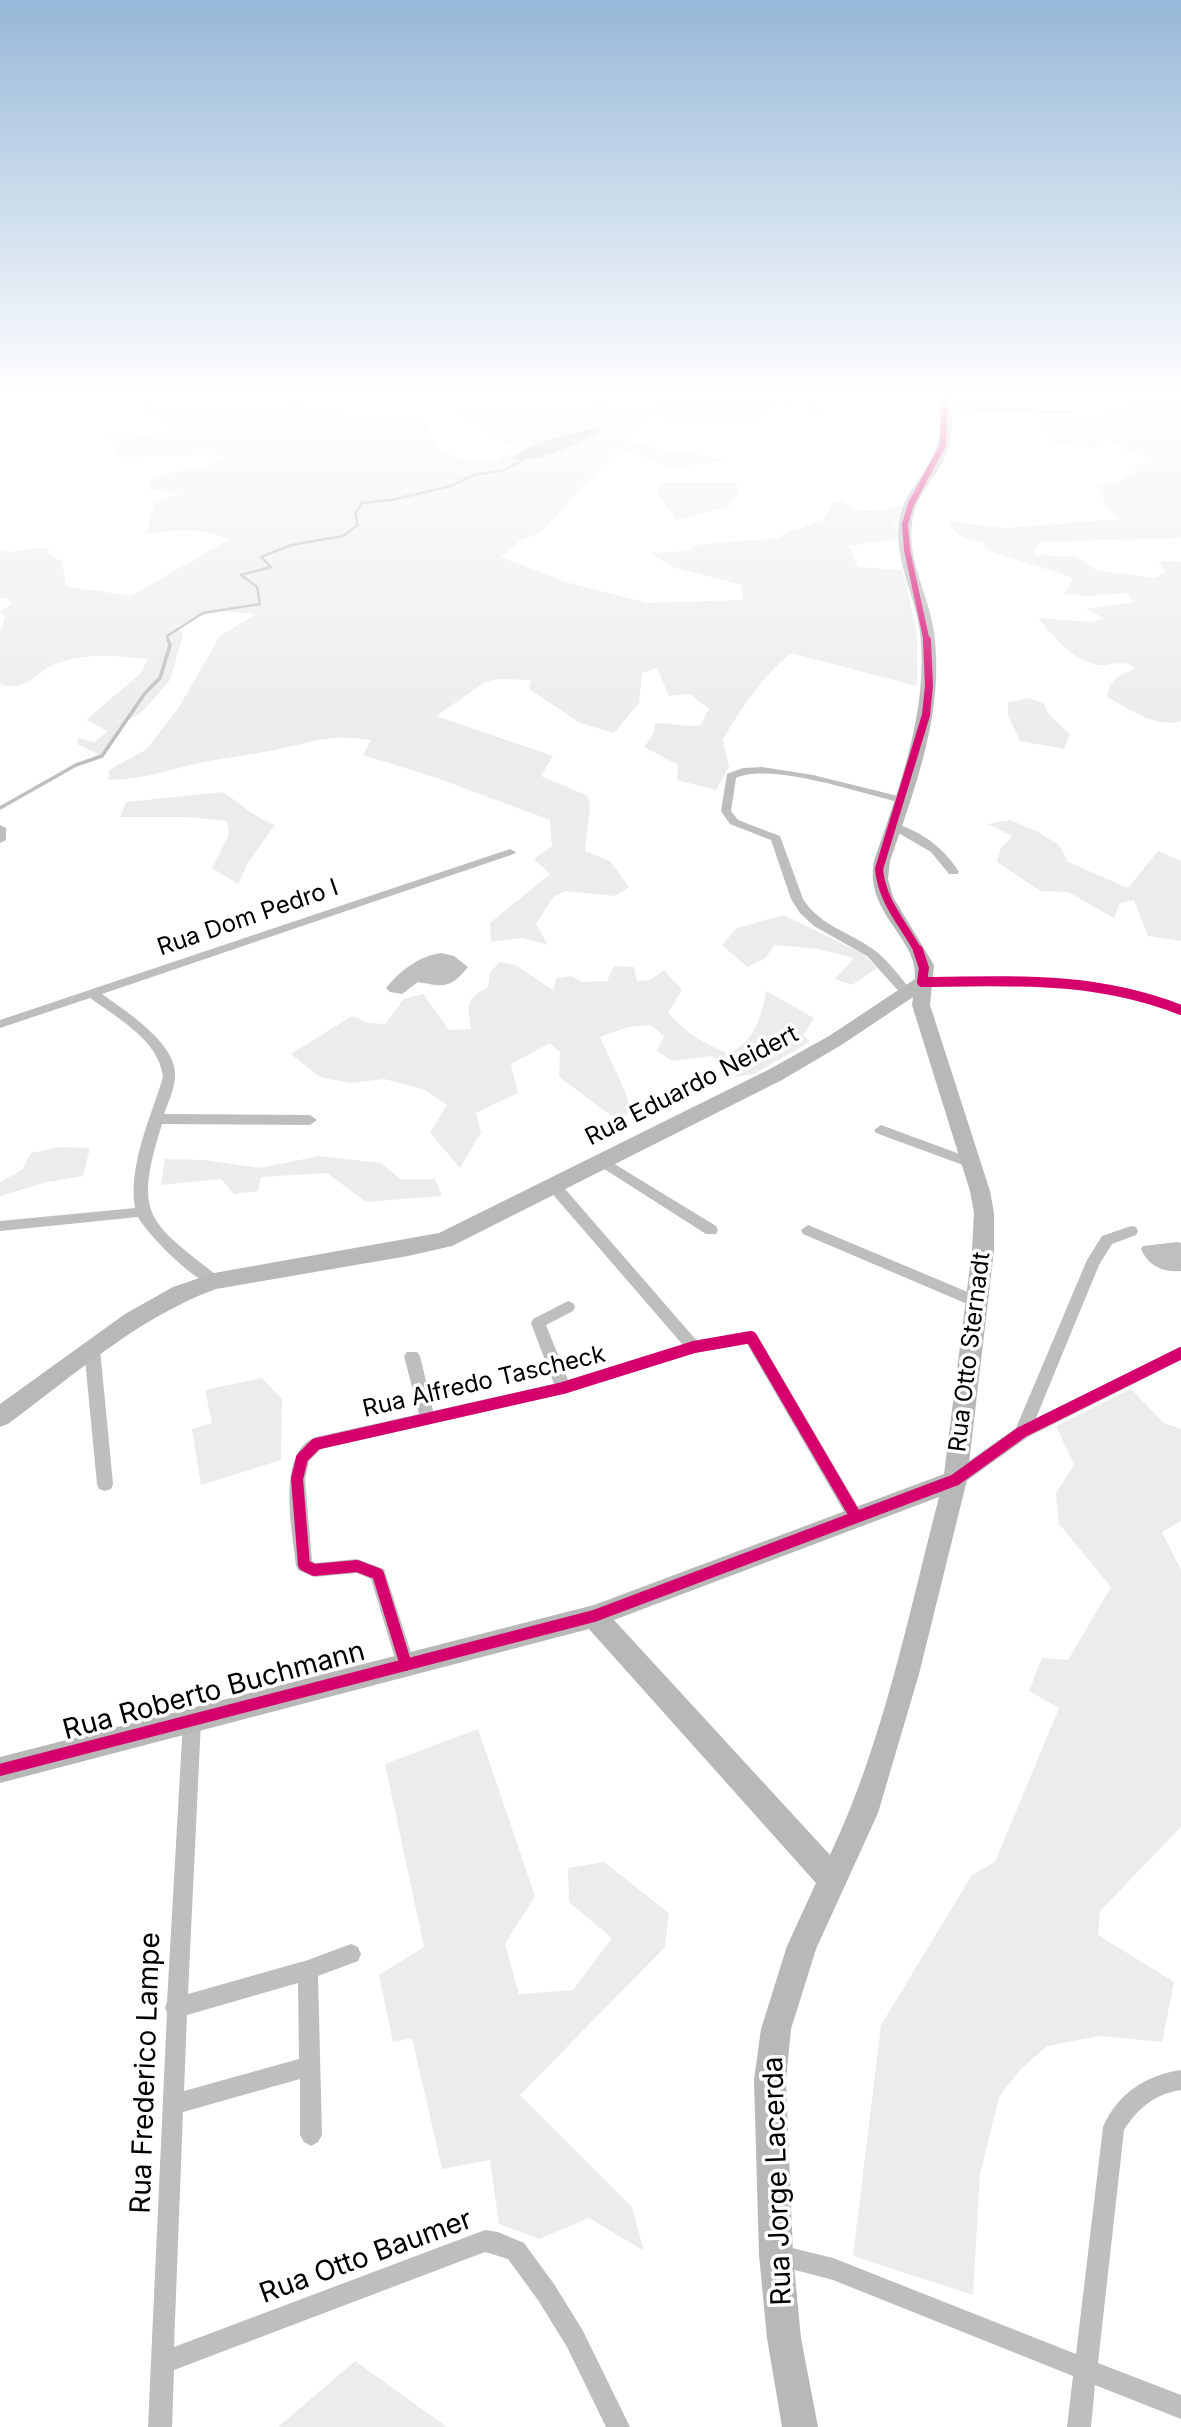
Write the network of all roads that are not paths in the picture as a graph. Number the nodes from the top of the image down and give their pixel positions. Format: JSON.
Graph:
{"nodes":[{"id":1,"x":910,"y":506,"type":"edge"},
{"id":2,"x":902,"y":800,"type":"junction"},
{"id":3,"x":894,"y":826,"type":"junction"},
{"id":4,"x":0,"y":828,"type":"edge"},
{"id":5,"x":0,"y":840,"type":"edge"},
{"id":6,"x":510,"y":852,"type":"dead end"},
{"id":7,"x":953,"y":872,"type":"dead end"},
{"id":8,"x":915,"y":988,"type":"junction"},
{"id":9,"x":92,"y":993,"type":"junction"},
{"id":10,"x":1180,"y":1011,"type":"edge"},
{"id":11,"x":0,"y":1024,"type":"edge"},
{"id":12,"x":158,"y":1118,"type":"junction"},
{"id":13,"x":310,"y":1120,"type":"dead end"},
{"id":14,"x":881,"y":1130,"type":"dead end"},
{"id":15,"x":603,"y":1162,"type":"junction"},
{"id":16,"x":971,"y":1163,"type":"junction"},
{"id":17,"x":554,"y":1186,"type":"junction"},
{"id":18,"x":142,"y":1212,"type":"junction"},
{"id":19,"x":0,"y":1226,"type":"edge"},
{"id":20,"x":711,"y":1230,"type":"dead end"},
{"id":21,"x":808,"y":1230,"type":"dead end"},
{"id":22,"x":1131,"y":1231,"type":"dead end"},
{"id":23,"x":214,"y":1281,"type":"junction"},
{"id":24,"x":977,"y":1302,"type":"junction"},
{"id":25,"x":568,"y":1307,"type":"dead end"},
{"id":26,"x":694,"y":1347,"type":"junction"},
{"id":27,"x":92,"y":1349,"type":"junction"},
{"id":28,"x":1181,"y":1353,"type":"edge"},
{"id":29,"x":412,"y":1356,"type":"dead end"},
{"id":30,"x":563,"y":1388,"type":"junction"},
{"id":31,"x":0,"y":1417,"type":"edge"},
{"id":32,"x":427,"y":1417,"type":"junction"},
{"id":33,"x":1022,"y":1432,"type":"junction"},
{"id":34,"x":955,"y":1480,"type":"junction"},
{"id":35,"x":105,"y":1484,"type":"dead end"},
{"id":36,"x":856,"y":1517,"type":"junction"},
{"id":37,"x":594,"y":1616,"type":"junction"},
{"id":38,"x":407,"y":1665,"type":"junction"},
{"id":39,"x":192,"y":1721,"type":"junction"},
{"id":40,"x":0,"y":1770,"type":"edge"},
{"id":41,"x":833,"y":1880,"type":"junction"},
{"id":42,"x":351,"y":1954,"type":"dead end"},
{"id":43,"x":308,"y":1970,"type":"junction"},
{"id":44,"x":175,"y":2008,"type":"junction"},
{"id":45,"x":310,"y":2066,"type":"junction"},
{"id":46,"x":1181,"y":2080,"type":"edge"},
{"id":47,"x":174,"y":2105,"type":"junction"},
{"id":48,"x":312,"y":2135,"type":"dead end"},
{"id":49,"x":776,"y":2255,"type":"junction"},
{"id":50,"x":163,"y":2364,"type":"junction"},
{"id":51,"x":1085,"y":2370,"type":"junction"},
{"id":52,"x":1181,"y":2407,"type":"edge"},
{"id":53,"x":160,"y":2427,"type":"edge"},
{"id":54,"x":618,"y":2427,"type":"edge"},
{"id":55,"x":800,"y":2427,"type":"edge"},
{"id":56,"x":1079,"y":2427,"type":"edge"}],
"edges":[{"from":1,"to":2,"type":"street"},
{"from":2,"to":3,"type":"street"},
{"from":2,"to":8,"type":"street"},
{"from":3,"to":7,"type":"street"},
{"from":3,"to":8,"type":"street"},
{"from":4,"to":5,"type":"street"},
{"from":6,"to":9,"type":"street","name":"Rua Dom Pedro I"},
{"from":8,"to":10,"type":"street"},
{"from":8,"to":15,"type":"street","name":"Rua Eduardo Neidert"},
{"from":8,"to":16,"type":"street","name":"Rua Otto Sternadt"},
{"from":9,"to":11,"type":"street","name":"Rua Dom Pedro I"},
{"from":9,"to":12,"type":"street"},
{"from":12,"to":13,"type":"street"},
{"from":12,"to":18,"type":"street"},
{"from":14,"to":16,"type":"street"},
{"from":15,"to":17,"type":"street","name":"Rua Eduardo Neidert"},
{"from":15,"to":20,"type":"street"},
{"from":16,"to":24,"type":"street","name":"Rua Otto Sternadt"},
{"from":17,"to":23,"type":"street","name":"Rua Eduardo Neidert"},
{"from":17,"to":26,"type":"street"},
{"from":18,"to":19,"type":"street"},
{"from":18,"to":23,"type":"street"},
{"from":21,"to":24,"type":"street"},
{"from":22,"to":33,"type":"street"},
{"from":23,"to":27,"type":"street","name":"Rua Eduardo Neidert"},
{"from":24,"to":34,"type":"street","name":"Rua Otto Sternadt"},
{"from":25,"to":30,"type":"street"},
{"from":26,"to":30,"type":"street","name":"Rua Alfredo Tascheck"},
{"from":26,"to":36,"type":"street","name":"Rua Alfredo Tascheck"},
{"from":27,"to":31,"type":"street","name":"Rua Eduardo Neidert"},
{"from":27,"to":35,"type":"street"},
{"from":28,"to":33,"type":"street"},
{"from":29,"to":32,"type":"street"},
{"from":30,"to":32,"type":"street","name":"Rua Alfredo Tascheck"},
{"from":32,"to":38,"type":"street","name":"Rua Alfredo Tascheck"},
{"from":33,"to":34,"type":"street"},
{"from":34,"to":36,"type":"street","name":"Rua Roberto Buchmann"},
{"from":34,"to":41,"type":"street","name":"Rua Otto Sternadt"},
{"from":36,"to":37,"type":"street","name":"Rua Roberto Buchmann"},
{"from":37,"to":38,"type":"street","name":"Rua Roberto Buchmann"},
{"from":37,"to":41,"type":"street"},
{"from":38,"to":39,"type":"street","name":"Rua Roberto Buchmann"},
{"from":39,"to":40,"type":"street","name":"Rua Roberto Buchmann"},
{"from":39,"to":44,"type":"street","name":"Rua Frederico Lampe"},
{"from":41,"to":49,"type":"street","name":"Rua Jorge Lacerda"},
{"from":42,"to":43,"type":"street"},
{"from":43,"to":44,"type":"street"},
{"from":43,"to":45,"type":"street"},
{"from":44,"to":47,"type":"street","name":"Rua Frederico Lampe"},
{"from":45,"to":47,"type":"street"},
{"from":45,"to":48,"type":"street"},
{"from":46,"to":51,"type":"street"},
{"from":47,"to":50,"type":"street","name":"Rua Frederico Lampe"},
{"from":49,"to":51,"type":"street"},
{"from":49,"to":55,"type":"street","name":"Rua Jorge Lacerda"},
{"from":50,"to":53,"type":"street","name":"Rua Frederico Lampe"},
{"from":50,"to":54,"type":"street","name":"Rua Otto Baumer"},
{"from":51,"to":52,"type":"street"},
{"from":51,"to":56,"type":"street"}]}
